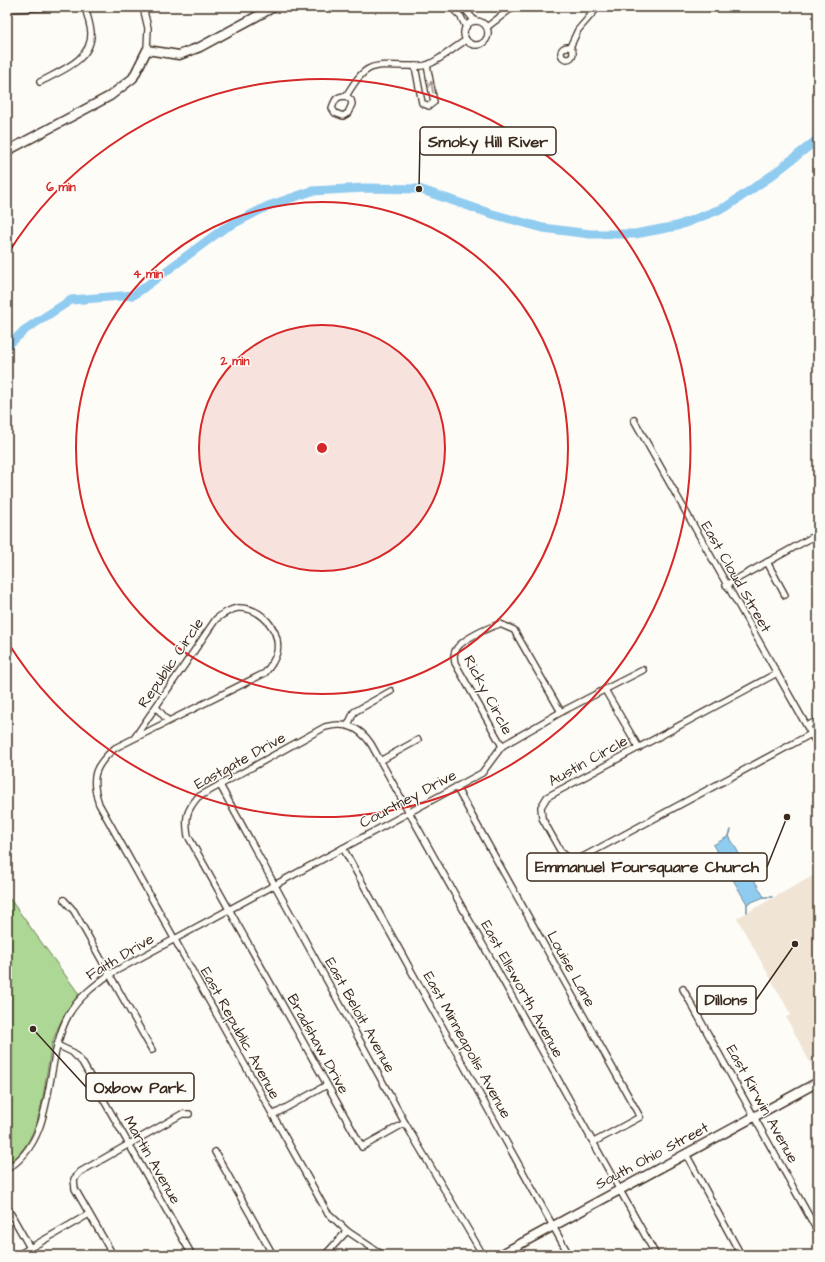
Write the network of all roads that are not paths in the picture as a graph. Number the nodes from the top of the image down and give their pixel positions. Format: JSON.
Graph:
{"nodes":[{"id":1,"x":58,"y":7,"type":"edge"},
{"id":2,"x":85,"y":7,"type":"edge"},
{"id":3,"x":143,"y":7,"type":"edge"},
{"id":4,"x":274,"y":7,"type":"edge"},
{"id":5,"x":451,"y":7,"type":"edge"},
{"id":6,"x":464,"y":7,"type":"edge"},
{"id":7,"x":513,"y":7,"type":"edge"},
{"id":8,"x":598,"y":7,"type":"edge"},
{"id":9,"x":7,"y":9,"type":"edge"},
{"id":10,"x":475,"y":21,"type":"junction"},
{"id":11,"x":466,"y":27,"type":"junction"},
{"id":12,"x":487,"y":27,"type":"junction"},
{"id":13,"x":466,"y":40,"type":"junction"},
{"id":14,"x":570,"y":47,"type":"dead end"},
{"id":15,"x":147,"y":50,"type":"junction"},
{"id":16,"x":427,"y":64,"type":"junction"},
{"id":17,"x":415,"y":66,"type":"junction"},
{"id":18,"x":40,"y":82,"type":"dead end"},
{"id":19,"x":346,"y":96,"type":"dead end"},
{"id":20,"x":7,"y":151,"type":"edge"},
{"id":21,"x":634,"y":420,"type":"dead end"},
{"id":22,"x":818,"y":534,"type":"edge"},
{"id":23,"x":767,"y":562,"type":"junction"},
{"id":24,"x":726,"y":584,"type":"junction"},
{"id":25,"x":785,"y":595,"type":"dead end"},
{"id":26,"x":643,"y":670,"type":"dead end"},
{"id":27,"x":777,"y":673,"type":"junction"},
{"id":28,"x":605,"y":690,"type":"junction"},
{"id":29,"x":391,"y":692,"type":"dead end"},
{"id":30,"x":156,"y":707,"type":"junction"},
{"id":31,"x":561,"y":712,"type":"junction"},
{"id":32,"x":818,"y":720,"type":"edge"},
{"id":33,"x":168,"y":721,"type":"junction"},
{"id":34,"x":348,"y":725,"type":"junction"},
{"id":35,"x":807,"y":726,"type":"junction"},
{"id":36,"x":811,"y":734,"type":"junction"},
{"id":37,"x":135,"y":737,"type":"junction"},
{"id":38,"x":418,"y":740,"type":"dead end"},
{"id":39,"x":502,"y":746,"type":"junction"},
{"id":40,"x":818,"y":746,"type":"edge"},
{"id":41,"x":639,"y":748,"type":"junction"},
{"id":42,"x":380,"y":761,"type":"junction"},
{"id":43,"x":220,"y":785,"type":"junction"},
{"id":44,"x":456,"y":787,"type":"junction"},
{"id":45,"x":99,"y":804,"type":"joint"},
{"id":46,"x":408,"y":812,"type":"junction"},
{"id":47,"x":342,"y":848,"type":"junction"},
{"id":48,"x":275,"y":885,"type":"junction"},
{"id":49,"x":64,"y":900,"type":"dead end"},
{"id":50,"x":229,"y":910,"type":"junction"},
{"id":51,"x":174,"y":940,"type":"junction"},
{"id":52,"x":110,"y":974,"type":"junction"},
{"id":53,"x":683,"y":989,"type":"dead end"},
{"id":54,"x":57,"y":1045,"type":"junction"},
{"id":55,"x":152,"y":1050,"type":"dead end"},
{"id":56,"x":818,"y":1082,"type":"edge"},
{"id":57,"x":327,"y":1085,"type":"junction"},
{"id":58,"x":189,"y":1114,"type":"dead end"},
{"id":59,"x":273,"y":1115,"type":"junction"},
{"id":60,"x":755,"y":1116,"type":"junction"},
{"id":61,"x":405,"y":1123,"type":"junction"},
{"id":62,"x":594,"y":1142,"type":"junction"},
{"id":63,"x":129,"y":1144,"type":"junction"},
{"id":64,"x":215,"y":1152,"type":"dead end"},
{"id":65,"x":686,"y":1154,"type":"junction"},
{"id":66,"x":7,"y":1169,"type":"edge"},
{"id":67,"x":620,"y":1189,"type":"junction"},
{"id":68,"x":7,"y":1207,"type":"edge"},
{"id":69,"x":89,"y":1214,"type":"junction"},
{"id":70,"x":554,"y":1226,"type":"junction"},
{"id":71,"x":347,"y":1231,"type":"junction"},
{"id":72,"x":818,"y":1232,"type":"edge"},
{"id":73,"x":30,"y":1248,"type":"junction"},
{"id":74,"x":18,"y":1255,"type":"edge"},
{"id":75,"x":34,"y":1255,"type":"edge"},
{"id":76,"x":113,"y":1255,"type":"edge"},
{"id":77,"x":192,"y":1255,"type":"edge"},
{"id":78,"x":272,"y":1255,"type":"edge"},
{"id":79,"x":325,"y":1255,"type":"edge"},
{"id":80,"x":383,"y":1255,"type":"edge"},
{"id":81,"x":483,"y":1255,"type":"edge"},
{"id":82,"x":500,"y":1255,"type":"edge"},
{"id":83,"x":569,"y":1255,"type":"edge"},
{"id":84,"x":656,"y":1255,"type":"edge"},
{"id":85,"x":741,"y":1255,"type":"edge"}],
"edges":[{"from":1,"to":9,"type":"street"},
{"from":2,"to":18,"type":"street"},
{"from":3,"to":15,"type":"street"},
{"from":4,"to":15,"type":"main road"},
{"from":5,"to":11,"type":"street"},
{"from":6,"to":10,"type":"street"},
{"from":7,"to":12,"type":"street"},
{"from":8,"to":14,"type":"street"},
{"from":10,"to":11,"type":"street"},
{"from":10,"to":12,"type":"street"},
{"from":11,"to":13,"type":"street"},
{"from":12,"to":13,"type":"street"},
{"from":13,"to":16,"type":"street"},
{"from":15,"to":20,"type":"main road"},
{"from":16,"to":17,"type":"street"},
{"from":17,"to":16,"type":"street","one_way":true},
{"from":17,"to":19,"type":"street"},
{"from":21,"to":24,"type":"street","name":"East Cloud Street"},
{"from":22,"to":23,"type":"street"},
{"from":23,"to":24,"type":"street"},
{"from":23,"to":25,"type":"street"},
{"from":24,"to":27,"type":"street","name":"East Cloud Street"},
{"from":26,"to":28,"type":"street","name":"Courtney Drive"},
{"from":27,"to":35,"type":"street","name":"East Cloud Street"},
{"from":27,"to":41,"type":"street","name":"Austin Circle"},
{"from":28,"to":31,"type":"street","name":"Courtney Drive"},
{"from":28,"to":41,"type":"street"},
{"from":29,"to":34,"type":"street"},
{"from":30,"to":33,"type":"street"},
{"from":30,"to":33,"type":"street","name":"Republic Circle"},
{"from":30,"to":37,"type":"street","name":"Republic Circle"},
{"from":31,"to":39,"type":"street","name":"Courtney Drive"},
{"from":31,"to":39,"type":"street","name":"Ricky Circle"},
{"from":32,"to":35,"type":"street"},
{"from":33,"to":37,"type":"street","name":"Republic Circle"},
{"from":34,"to":42,"type":"street","name":"East Ellsworth Avenue"},
{"from":34,"to":43,"type":"street","name":"Eastgate Drive"},
{"from":35,"to":36,"type":"street","name":"East Cloud Street"},
{"from":36,"to":40,"type":"street","name":"East Cloud Street"},
{"from":36,"to":41,"type":"street","name":"Austin Circle"},
{"from":37,"to":45,"type":"street","name":"Republic Circle"},
{"from":38,"to":42,"type":"street"},
{"from":39,"to":44,"type":"street","name":"Courtney Drive"},
{"from":42,"to":46,"type":"street","name":"East Ellsworth Avenue"},
{"from":43,"to":48,"type":"street","name":"East Beloit Avenue"},
{"from":43,"to":50,"type":"street","name":"Eastgate Drive"},
{"from":44,"to":46,"type":"street","name":"Courtney Drive"},
{"from":44,"to":62,"type":"street","name":"Louise Lane"},
{"from":45,"to":51,"type":"street","name":"East Republic Avenue"},
{"from":46,"to":47,"type":"street","name":"Courtney Drive"},
{"from":46,"to":62,"type":"street","name":"East Ellsworth Avenue"},
{"from":47,"to":48,"type":"street","name":"Courtney Drive"},
{"from":47,"to":70,"type":"street","name":"East Minneapolis Avenue"},
{"from":48,"to":50,"type":"street","name":"Courtney Drive"},
{"from":48,"to":61,"type":"street","name":"East Beloit Avenue"},
{"from":49,"to":52,"type":"street"},
{"from":50,"to":51,"type":"street","name":"Courtney Drive"},
{"from":50,"to":57,"type":"street","name":"Bradshaw Drive"},
{"from":51,"to":52,"type":"street","name":"Faith Drive"},
{"from":51,"to":59,"type":"street","name":"East Republic Avenue"},
{"from":52,"to":54,"type":"street","name":"Faith Drive"},
{"from":52,"to":55,"type":"street"},
{"from":53,"to":60,"type":"street","name":"East Kirwin Avenue"},
{"from":54,"to":63,"type":"street","name":"Martin Avenue"},
{"from":54,"to":66,"type":"street","name":"Faith Drive"},
{"from":56,"to":60,"type":"main road","name":"South Ohio Street"},
{"from":57,"to":59,"type":"street"},
{"from":57,"to":61,"type":"street","name":"Bradshaw Drive"},
{"from":58,"to":63,"type":"street"},
{"from":59,"to":71,"type":"street","name":"East Republic Avenue"},
{"from":60,"to":65,"type":"main road","name":"South Ohio Street"},
{"from":60,"to":72,"type":"street","name":"East Kirwin Avenue"},
{"from":61,"to":81,"type":"street","name":"East Beloit Avenue"},
{"from":62,"to":67,"type":"street","name":"East Ellsworth Avenue"},
{"from":63,"to":69,"type":"street"},
{"from":63,"to":77,"type":"street","name":"Martin Avenue"},
{"from":64,"to":78,"type":"street"},
{"from":65,"to":67,"type":"main road","name":"South Ohio Street"},
{"from":65,"to":85,"type":"street"},
{"from":67,"to":70,"type":"main road","name":"South Ohio Street"},
{"from":67,"to":84,"type":"street","name":"East Ellsworth Avenue"},
{"from":68,"to":73,"type":"street"},
{"from":69,"to":73,"type":"street"},
{"from":69,"to":76,"type":"street"},
{"from":70,"to":82,"type":"main road","name":"South Ohio Street"},
{"from":70,"to":83,"type":"street","name":"East Minneapolis Avenue"},
{"from":71,"to":79,"type":"street"},
{"from":71,"to":80,"type":"street","name":"East Republic Avenue"},
{"from":73,"to":74,"type":"street"},
{"from":73,"to":75,"type":"street"}]}
